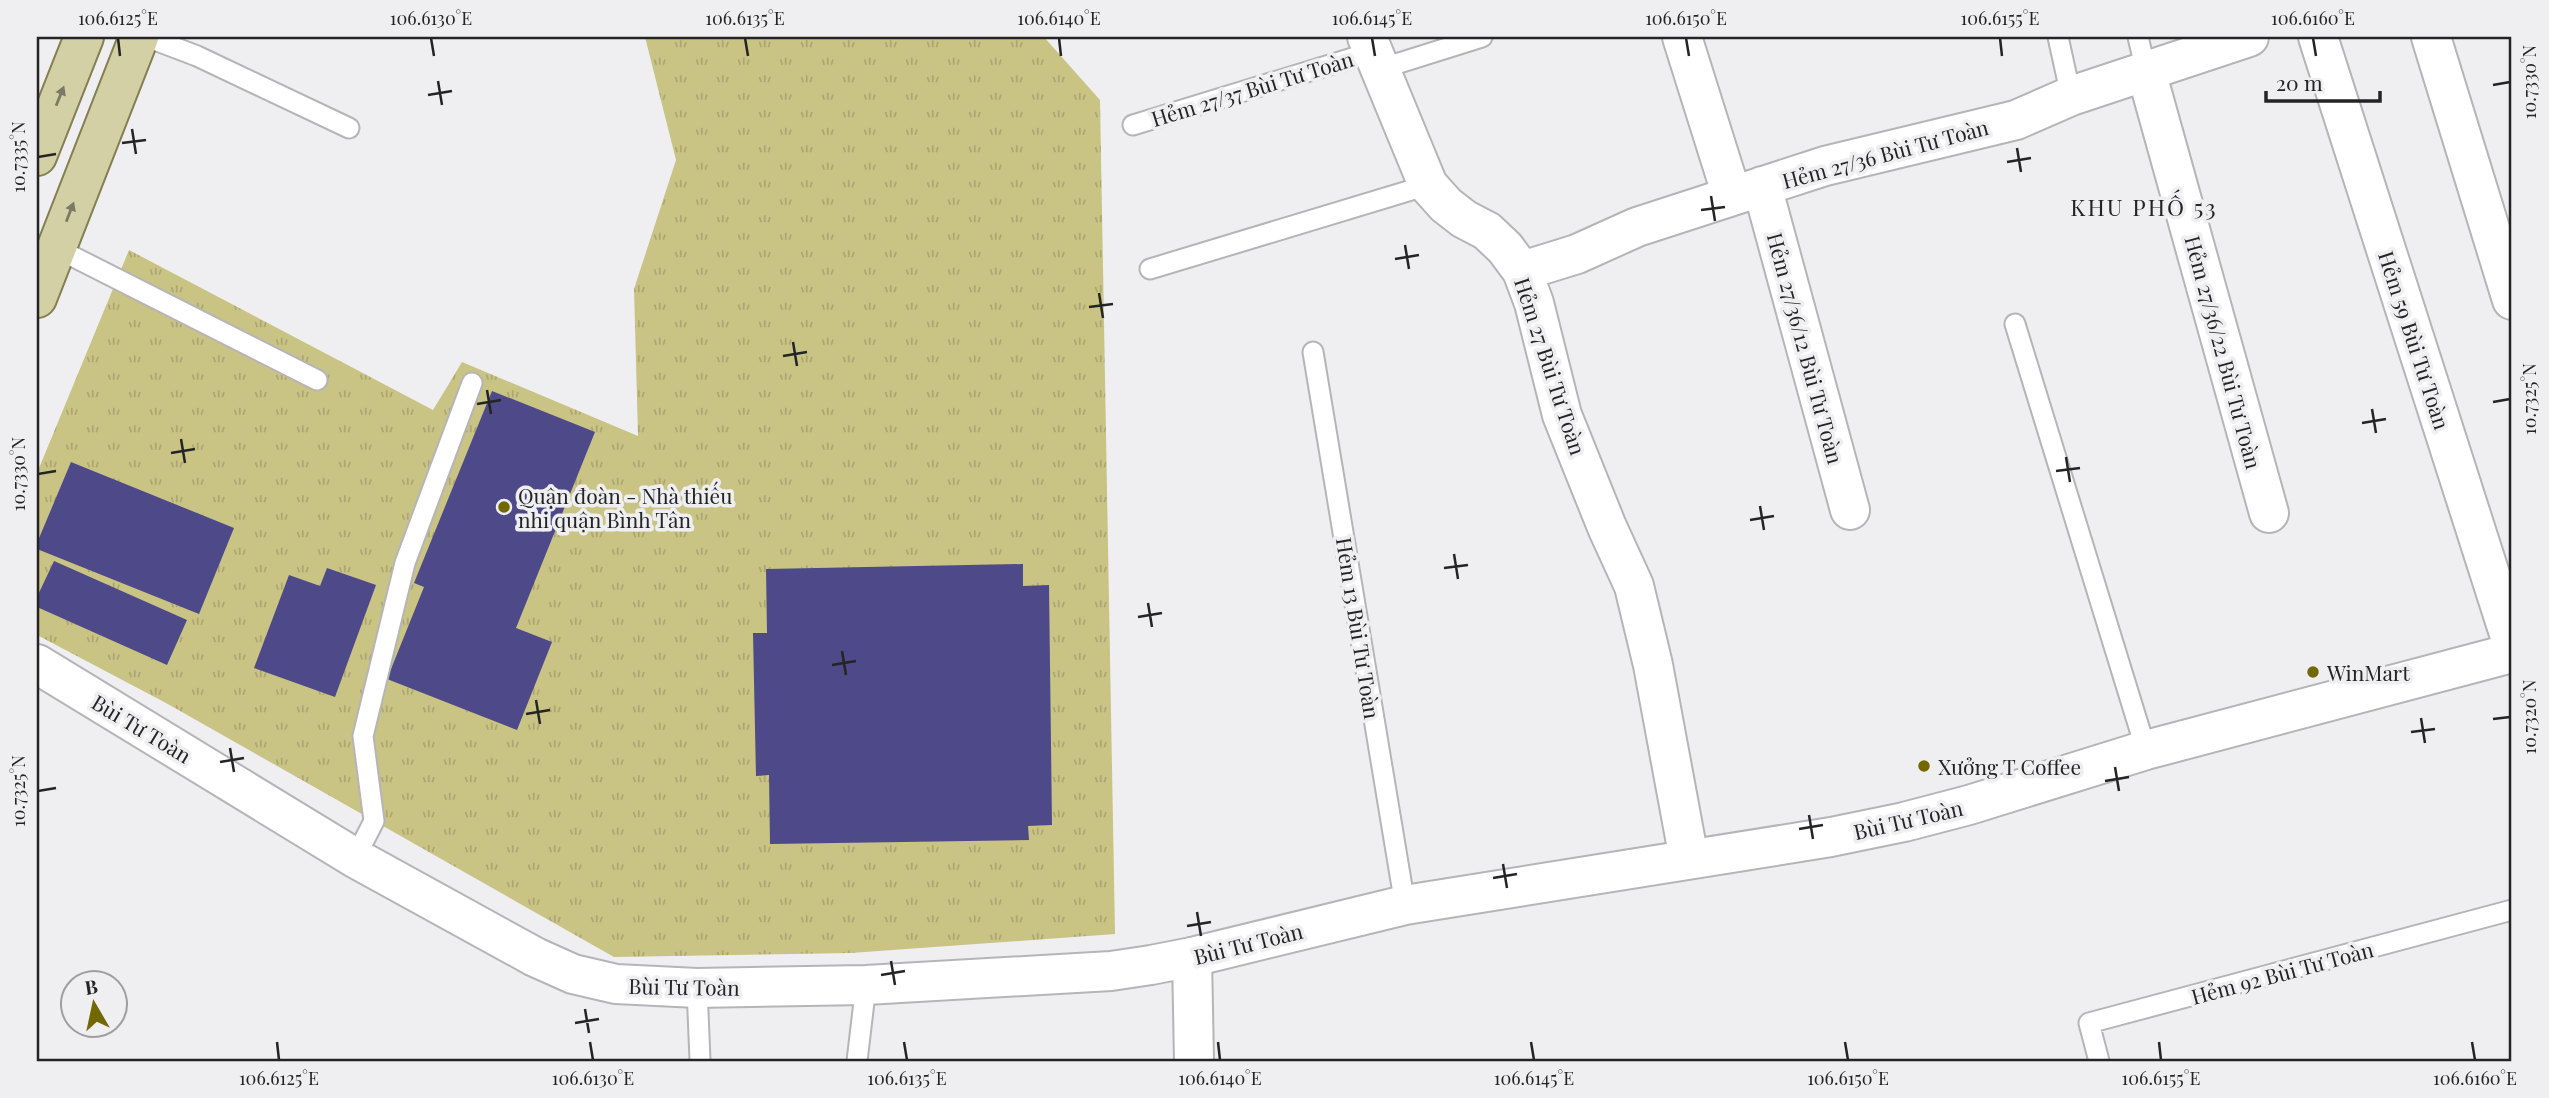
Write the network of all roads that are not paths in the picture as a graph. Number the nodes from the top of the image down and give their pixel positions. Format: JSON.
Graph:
{"nodes":[{"id":1,"x":84,"y":37,"type":"edge"},
{"id":2,"x":139,"y":37,"type":"edge"},
{"id":3,"x":147,"y":37,"type":"edge"},
{"id":4,"x":1482,"y":37,"type":"edge"},
{"id":5,"x":1682,"y":37,"type":"edge"},
{"id":6,"x":2058,"y":37,"type":"edge"},
{"id":7,"x":2249,"y":37,"type":"edge"},
{"id":8,"x":2318,"y":37,"type":"edge"},
{"id":9,"x":2431,"y":37,"type":"edge"},
{"id":10,"x":1373,"y":53,"type":"edge"},
{"id":11,"x":2142,"y":54,"type":"edge"},
{"id":12,"x":2071,"y":96,"type":"junction"},
{"id":13,"x":1133,"y":125,"type":"dead end"},
{"id":14,"x":349,"y":128,"type":"dead end"},
{"id":15,"x":37,"y":156,"type":"edge"},
{"id":16,"x":1428,"y":184,"type":"junction"},
{"id":17,"x":1747,"y":191,"type":"junction"},
{"id":18,"x":56,"y":248,"type":"junction"},
{"id":19,"x":1150,"y":269,"type":"dead end"},
{"id":20,"x":1522,"y":271,"type":"junction"},
{"id":21,"x":37,"y":298,"type":"edge"},
{"id":22,"x":2512,"y":300,"type":"edge"},
{"id":23,"x":2015,"y":324,"type":"dead end"},
{"id":24,"x":1313,"y":352,"type":"dead end"},
{"id":25,"x":317,"y":380,"type":"dead end"},
{"id":26,"x":472,"y":383,"type":"dead end"},
{"id":27,"x":1850,"y":510,"type":"dead end"},
{"id":28,"x":2269,"y":513,"type":"dead end"},
{"id":29,"x":2512,"y":643,"type":"edge"},
{"id":30,"x":2512,"y":653,"type":"edge"},
{"id":31,"x":37,"y":664,"type":"edge"},
{"id":32,"x":2146,"y":750,"type":"junction"},
{"id":33,"x":355,"y":858,"type":"junction"},
{"id":34,"x":1689,"y":859,"type":"junction"},
{"id":35,"x":1405,"y":905,"type":"junction"},
{"id":36,"x":2512,"y":911,"type":"edge"},
{"id":37,"x":1192,"y":957,"type":"junction"},
{"id":38,"x":866,"y":985,"type":"junction"},
{"id":39,"x":696,"y":988,"type":"junction"},
{"id":40,"x":701,"y":1060,"type":"edge"},
{"id":41,"x":857,"y":1061,"type":"edge"},
{"id":42,"x":1194,"y":1061,"type":"edge"},
{"id":43,"x":2099,"y":1061,"type":"edge"}],
"edges":[{"from":15,"to":1,"type":"main road","one_way":true},
{"from":18,"to":2,"type":"main road","one_way":true},
{"from":3,"to":14,"type":"lane"},
{"from":4,"to":10,"type":"lane","name":"Hẻm 27/37 Bùi Tư Toàn"},
{"from":5,"to":17,"type":"street","name":"Hẻm 27/36/12 Bùi Tư Toàn"},
{"from":6,"to":12,"type":"lane"},
{"from":7,"to":11,"type":"street","name":"Hẻm 27/36 Bùi Tư Toàn"},
{"from":8,"to":29,"type":"street","name":"Hẻm 59 Bùi Tư Toàn"},
{"from":9,"to":22,"type":"street"},
{"from":10,"to":13,"type":"lane","name":"Hẻm 27/37 Bùi Tư Toàn"},
{"from":10,"to":16,"type":"street","name":"Hẻm 27 Bùi Tư Toàn"},
{"from":11,"to":12,"type":"street","name":"Hẻm 27/36 Bùi Tư Toàn"},
{"from":11,"to":28,"type":"street","name":"Hẻm 27/36/22 Bùi Tư Toàn"},
{"from":12,"to":17,"type":"street","name":"Hẻm 27/36 Bùi Tư Toàn"},
{"from":16,"to":19,"type":"lane"},
{"from":16,"to":20,"type":"street","name":"Hẻm 27 Bùi Tư Toàn"},
{"from":17,"to":20,"type":"street","name":"Hẻm 27/36 Bùi Tư Toàn"},
{"from":17,"to":27,"type":"street","name":"Hẻm 27/36/12 Bùi Tư Toàn"},
{"from":18,"to":21,"type":"main road"},
{"from":18,"to":25,"type":"lane"},
{"from":20,"to":34,"type":"street","name":"Hẻm 27 Bùi Tư Toàn"},
{"from":23,"to":32,"type":"lane"},
{"from":24,"to":35,"type":"lane","name":"Hẻm 13 Bùi Tư Toàn"},
{"from":26,"to":33,"type":"lane"},
{"from":30,"to":32,"type":"street","name":"Bùi Tư Toàn"},
{"from":31,"to":33,"type":"street","name":"Bùi Tư Toàn"},
{"from":32,"to":34,"type":"street","name":"Bùi Tư Toàn"},
{"from":33,"to":39,"type":"street","name":"Bùi Tư Toàn"},
{"from":34,"to":35,"type":"street","name":"Bùi Tư Toàn"},
{"from":35,"to":37,"type":"street","name":"Bùi Tư Toàn"},
{"from":36,"to":43,"type":"lane","name":"Hẻm 92 Bùi Tư Toàn"},
{"from":37,"to":38,"type":"street","name":"Bùi Tư Toàn"},
{"from":37,"to":42,"type":"street"},
{"from":38,"to":39,"type":"street","name":"Bùi Tư Toàn"},
{"from":38,"to":41,"type":"lane"},
{"from":39,"to":40,"type":"lane"}]}
